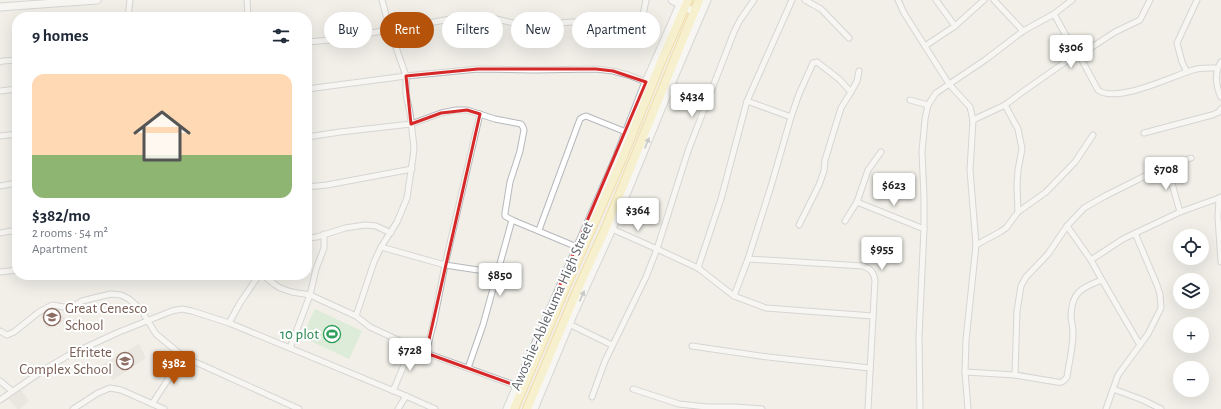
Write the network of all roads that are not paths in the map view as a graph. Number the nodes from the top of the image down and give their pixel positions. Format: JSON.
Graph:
{"nodes":[{"id":1,"x":97,"y":0,"type":"edge"},
{"id":2,"x":130,"y":0,"type":"edge"},
{"id":3,"x":247,"y":0,"type":"edge"},
{"id":4,"x":382,"y":0,"type":"edge"},
{"id":5,"x":646,"y":0,"type":"edge"},
{"id":6,"x":668,"y":0,"type":"edge"},
{"id":7,"x":672,"y":0,"type":"edge"},
{"id":8,"x":707,"y":0,"type":"edge"},
{"id":9,"x":754,"y":0,"type":"edge"},
{"id":10,"x":792,"y":0,"type":"edge"},
{"id":11,"x":805,"y":0,"type":"edge"},
{"id":12,"x":898,"y":0,"type":"edge"},
{"id":13,"x":936,"y":0,"type":"edge"},
{"id":14,"x":984,"y":0,"type":"edge"},
{"id":15,"x":994,"y":0,"type":"edge"},
{"id":16,"x":1072,"y":0,"type":"edge"},
{"id":17,"x":1150,"y":0,"type":"edge"},
{"id":18,"x":1197,"y":0,"type":"edge"},
{"id":19,"x":689,"y":2,"type":"edge"},
{"id":20,"x":0,"y":6,"type":"edge"},
{"id":21,"x":129,"y":12,"type":"edge"},
{"id":22,"x":248,"y":12,"type":"edge"},
{"id":23,"x":385,"y":12,"type":"edge"},
{"id":24,"x":1054,"y":14,"type":"junction"},
{"id":25,"x":674,"y":18,"type":"junction"},
{"id":26,"x":434,"y":22,"type":"edge"},
{"id":27,"x":955,"y":26,"type":"junction"},
{"id":28,"x":1023,"y":31,"type":"junction"},
{"id":29,"x":380,"y":32,"type":"edge"},
{"id":30,"x":849,"y":38,"type":"dead end"},
{"id":31,"x":312,"y":42,"type":"edge"},
{"id":32,"x":925,"y":46,"type":"junction"},
{"id":33,"x":396,"y":48,"type":"edge"},
{"id":34,"x":1078,"y":53,"type":"junction"},
{"id":35,"x":12,"y":60,"type":"edge"},
{"id":36,"x":0,"y":62,"type":"edge"},
{"id":37,"x":1221,"y":63,"type":"edge"},
{"id":38,"x":1217,"y":68,"type":"junction"},
{"id":39,"x":859,"y":71,"type":"dead end"},
{"id":40,"x":1187,"y":72,"type":"junction"},
{"id":41,"x":406,"y":76,"type":"junction"},
{"id":42,"x":646,"y":82,"type":"junction"},
{"id":43,"x":949,"y":84,"type":"junction"},
{"id":44,"x":312,"y":88,"type":"edge"},
{"id":45,"x":12,"y":90,"type":"edge"},
{"id":46,"x":0,"y":91,"type":"edge"},
{"id":47,"x":851,"y":92,"type":"junction"},
{"id":48,"x":1221,"y":97,"type":"edge"},
{"id":49,"x":910,"y":100,"type":"dead end"},
{"id":50,"x":747,"y":101,"type":"junction"},
{"id":51,"x":928,"y":105,"type":"junction"},
{"id":52,"x":1005,"y":105,"type":"junction"},
{"id":53,"x":1221,"y":109,"type":"edge"},
{"id":54,"x":480,"y":114,"type":"junction"},
{"id":55,"x":655,"y":116,"type":"junction"},
{"id":56,"x":791,"y":117,"type":"junction"},
{"id":57,"x":973,"y":120,"type":"junction"},
{"id":58,"x":411,"y":124,"type":"junction"},
{"id":59,"x":626,"y":132,"type":"junction"},
{"id":60,"x":1144,"y":132,"type":"dead end"},
{"id":61,"x":12,"y":135,"type":"edge"},
{"id":62,"x":1093,"y":135,"type":"dead end"},
{"id":63,"x":0,"y":136,"type":"edge"},
{"id":64,"x":312,"y":136,"type":"edge"},
{"id":65,"x":882,"y":152,"type":"dead end"},
{"id":66,"x":619,"y":158,"type":"junction"},
{"id":67,"x":1191,"y":158,"type":"dead end"},
{"id":68,"x":1167,"y":166,"type":"junction"},
{"id":69,"x":412,"y":169,"type":"junction"},
{"id":70,"x":12,"y":184,"type":"edge"},
{"id":71,"x":0,"y":186,"type":"edge"},
{"id":72,"x":312,"y":186,"type":"edge"},
{"id":73,"x":1220,"y":197,"type":"edge"},
{"id":74,"x":857,"y":202,"type":"junction"},
{"id":75,"x":1018,"y":212,"type":"junction"},
{"id":76,"x":1180,"y":212,"type":"junction"},
{"id":77,"x":512,"y":220,"type":"junction"},
{"id":78,"x":845,"y":220,"type":"dead end"},
{"id":79,"x":799,"y":225,"type":"dead end"},
{"id":80,"x":1066,"y":226,"type":"junction"},
{"id":81,"x":612,"y":229,"type":"junction"},
{"id":82,"x":924,"y":229,"type":"junction"},
{"id":83,"x":539,"y":230,"type":"junction"},
{"id":84,"x":12,"y":231,"type":"edge"},
{"id":85,"x":0,"y":233,"type":"edge"},
{"id":86,"x":391,"y":233,"type":"junction"},
{"id":87,"x":1135,"y":233,"type":"junction"},
{"id":88,"x":324,"y":234,"type":"junction"},
{"id":89,"x":312,"y":237,"type":"edge"},
{"id":90,"x":976,"y":245,"type":"junction"},
{"id":91,"x":381,"y":247,"type":"junction"},
{"id":92,"x":578,"y":247,"type":"junction"},
{"id":93,"x":657,"y":249,"type":"junction"},
{"id":94,"x":748,"y":259,"type":"junction"},
{"id":95,"x":1091,"y":260,"type":"junction"},
{"id":96,"x":1221,"y":262,"type":"edge"},
{"id":97,"x":445,"y":265,"type":"junction"},
{"id":98,"x":698,"y":268,"type":"junction"},
{"id":99,"x":12,"y":271,"type":"edge"},
{"id":100,"x":0,"y":272,"type":"edge"},
{"id":101,"x":498,"y":273,"type":"junction"},
{"id":102,"x":256,"y":280,"type":"edge"},
{"id":103,"x":267,"y":280,"type":"edge"},
{"id":104,"x":1102,"y":280,"type":"junction"},
{"id":105,"x":567,"y":284,"type":"junction"},
{"id":106,"x":577,"y":291,"type":"junction"},
{"id":107,"x":310,"y":295,"type":"junction"},
{"id":108,"x":734,"y":296,"type":"junction"},
{"id":109,"x":356,"y":316,"type":"junction"},
{"id":110,"x":873,"y":316,"type":"junction"},
{"id":111,"x":147,"y":320,"type":"junction"},
{"id":112,"x":229,"y":323,"type":"junction"},
{"id":113,"x":569,"y":324,"type":"junction"},
{"id":114,"x":0,"y":331,"type":"edge"},
{"id":115,"x":612,"y":345,"type":"junction"},
{"id":116,"x":1140,"y":345,"type":"junction"},
{"id":117,"x":412,"y":346,"type":"junction"},
{"id":118,"x":692,"y":346,"type":"dead end"},
{"id":119,"x":290,"y":348,"type":"junction"},
{"id":120,"x":426,"y":353,"type":"junction"},
{"id":121,"x":185,"y":358,"type":"junction"},
{"id":122,"x":468,"y":368,"type":"junction"},
{"id":123,"x":870,"y":368,"type":"junction"},
{"id":124,"x":966,"y":372,"type":"junction"},
{"id":125,"x":1015,"y":375,"type":"junction"},
{"id":126,"x":0,"y":380,"type":"edge"},
{"id":127,"x":517,"y":386,"type":"junction"},
{"id":128,"x":633,"y":389,"type":"dead end"},
{"id":129,"x":1113,"y":389,"type":"junction"},
{"id":130,"x":12,"y":391,"type":"junction"},
{"id":131,"x":393,"y":391,"type":"junction"},
{"id":132,"x":406,"y":396,"type":"junction"},
{"id":133,"x":592,"y":397,"type":"dead end"},
{"id":134,"x":0,"y":400,"type":"edge"},
{"id":135,"x":152,"y":404,"type":"junction"},
{"id":136,"x":73,"y":409,"type":"edge"},
{"id":137,"x":164,"y":409,"type":"edge"},
{"id":138,"x":299,"y":409,"type":"edge"},
{"id":139,"x":398,"y":409,"type":"edge"},
{"id":140,"x":435,"y":409,"type":"edge"},
{"id":141,"x":507,"y":409,"type":"edge"},
{"id":142,"x":514,"y":409,"type":"edge"},
{"id":143,"x":527,"y":409,"type":"edge"},
{"id":144,"x":534,"y":409,"type":"edge"},
{"id":145,"x":762,"y":409,"type":"edge"},
{"id":146,"x":868,"y":409,"type":"edge"},
{"id":147,"x":920,"y":409,"type":"edge"},
{"id":148,"x":968,"y":409,"type":"edge"},
{"id":149,"x":1106,"y":409,"type":"edge"},
{"id":150,"x":1161,"y":409,"type":"edge"}],
"edges":[{"from":1,"to":20,"type":"street"},
{"from":2,"to":21,"type":"street"},
{"from":3,"to":22,"type":"street"},
{"from":4,"to":23,"type":"street"},
{"from":5,"to":26,"type":"street"},
{"from":6,"to":25,"type":"street"},
{"from":7,"to":19,"type":"street"},
{"from":8,"to":55,"type":"street","name":"Awoshie-Ablekuma High Street"},
{"from":9,"to":93,"type":"street"},
{"from":10,"to":50,"type":"street"},
{"from":11,"to":30,"type":"street"},
{"from":12,"to":32,"type":"street"},
{"from":13,"to":27,"type":"street"},
{"from":14,"to":27,"type":"street"},
{"from":15,"to":28,"type":"street"},
{"from":16,"to":24,"type":"street"},
{"from":17,"to":34,"type":"street"},
{"from":18,"to":40,"type":"street"},
{"from":19,"to":25,"type":"street","name":"Awoshie-Ablekuma High Street"},
{"from":19,"to":55,"type":"main road","name":"Awoshie-Ablekuma High Street"},
{"from":19,"to":66,"type":"main road","name":"Awoshie-Ablekuma High Street"},
{"from":24,"to":28,"type":"street"},
{"from":24,"to":34,"type":"street"},
{"from":25,"to":42,"type":"street","name":"Awoshie-Ablekuma High Street"},
{"from":27,"to":32,"type":"street"},
{"from":28,"to":43,"type":"street"},
{"from":29,"to":31,"type":"street"},
{"from":32,"to":43,"type":"street"},
{"from":33,"to":41,"type":"street"},
{"from":34,"to":40,"type":"street"},
{"from":34,"to":52,"type":"street"},
{"from":35,"to":36,"type":"street"},
{"from":37,"to":38,"type":"street"},
{"from":38,"to":40,"type":"street"},
{"from":38,"to":48,"type":"street"},
{"from":39,"to":47,"type":"street"},
{"from":41,"to":42,"type":"street"},
{"from":41,"to":44,"type":"street"},
{"from":41,"to":58,"type":"street"},
{"from":42,"to":59,"type":"street","name":"Awoshie-Ablekuma High Street"},
{"from":43,"to":51,"type":"street"},
{"from":43,"to":57,"type":"street"},
{"from":45,"to":46,"type":"street"},
{"from":47,"to":56,"type":"street"},
{"from":47,"to":79,"type":"street"},
{"from":49,"to":51,"type":"street"},
{"from":50,"to":56,"type":"street"},
{"from":50,"to":98,"type":"street"},
{"from":51,"to":82,"type":"street"},
{"from":52,"to":57,"type":"street"},
{"from":52,"to":75,"type":"street"},
{"from":53,"to":60,"type":"street"},
{"from":54,"to":58,"type":"street"},
{"from":54,"to":77,"type":"street"},
{"from":54,"to":97,"type":"street"},
{"from":81,"to":55,"type":"street","name":"Awoshie-Ablekuma High Street","one_way":true},
{"from":55,"to":106,"type":"main road","name":"Awoshie-Ablekuma High Street"},
{"from":56,"to":94,"type":"street"},
{"from":57,"to":90,"type":"street"},
{"from":58,"to":64,"type":"street"},
{"from":58,"to":69,"type":"street"},
{"from":59,"to":66,"type":"street","name":"Awoshie-Ablekuma High Street"},
{"from":59,"to":83,"type":"street"},
{"from":61,"to":63,"type":"street"},
{"from":62,"to":75,"type":"street"},
{"from":65,"to":74,"type":"street"},
{"from":66,"to":92,"type":"street","name":"Awoshie-Ablekuma High Street"},
{"from":66,"to":105,"type":"main road","name":"Awoshie-Ablekuma High Street"},
{"from":67,"to":68,"type":"street"},
{"from":68,"to":76,"type":"street"},
{"from":68,"to":80,"type":"street"},
{"from":69,"to":72,"type":"street"},
{"from":69,"to":86,"type":"street"},
{"from":70,"to":71,"type":"street"},
{"from":73,"to":76,"type":"street"},
{"from":73,"to":96,"type":"street"},
{"from":74,"to":78,"type":"street"},
{"from":74,"to":82,"type":"street"},
{"from":75,"to":90,"type":"street"},
{"from":76,"to":87,"type":"street"},
{"from":77,"to":83,"type":"street"},
{"from":77,"to":101,"type":"street"},
{"from":80,"to":95,"type":"street"},
{"from":80,"to":125,"type":"street"},
{"from":81,"to":93,"type":"street"},
{"from":113,"to":81,"type":"street","name":"Awoshie-Ablekuma High Street","one_way":true},
{"from":82,"to":147,"type":"street"},
{"from":83,"to":92,"type":"street"},
{"from":84,"to":85,"type":"street"},
{"from":86,"to":88,"type":"street"},
{"from":86,"to":91,"type":"street"},
{"from":87,"to":95,"type":"street"},
{"from":87,"to":116,"type":"street"},
{"from":88,"to":89,"type":"street"},
{"from":88,"to":107,"type":"street"},
{"from":90,"to":124,"type":"street"},
{"from":91,"to":97,"type":"street"},
{"from":91,"to":109,"type":"street"},
{"from":92,"to":127,"type":"street","name":"Awoshie-Ablekuma High Street"},
{"from":93,"to":98,"type":"street"},
{"from":93,"to":115,"type":"street"},
{"from":94,"to":108,"type":"street"},
{"from":94,"to":110,"type":"street"},
{"from":95,"to":104,"type":"street"},
{"from":97,"to":101,"type":"street"},
{"from":97,"to":120,"type":"street"},
{"from":98,"to":108,"type":"street"},
{"from":99,"to":100,"type":"street"},
{"from":101,"to":122,"type":"street"},
{"from":102,"to":112,"type":"street"},
{"from":103,"to":107,"type":"street"},
{"from":104,"to":116,"type":"street"},
{"from":104,"to":125,"type":"street"},
{"from":105,"to":106,"type":"main road"},
{"from":105,"to":142,"type":"main road","name":"Awoshie-Ablekuma High Street"},
{"from":106,"to":143,"type":"main road","name":"Awoshie-Ablekuma High Street"},
{"from":107,"to":109,"type":"street"},
{"from":107,"to":119,"type":"street"},
{"from":108,"to":110,"type":"street"},
{"from":109,"to":117,"type":"street"},
{"from":110,"to":123,"type":"street"},
{"from":111,"to":112,"type":"street"},
{"from":111,"to":114,"type":"street"},
{"from":111,"to":121,"type":"street"},
{"from":111,"to":130,"type":"street"},
{"from":112,"to":119,"type":"street"},
{"from":113,"to":115,"type":"street"},
{"from":113,"to":144,"type":"street","name":"Awoshie-Ablekuma High Street"},
{"from":115,"to":133,"type":"street"},
{"from":116,"to":129,"type":"street"},
{"from":117,"to":120,"type":"street"},
{"from":117,"to":131,"type":"street"},
{"from":118,"to":123,"type":"street"},
{"from":119,"to":131,"type":"street"},
{"from":120,"to":122,"type":"street"},
{"from":121,"to":135,"type":"street"},
{"from":121,"to":138,"type":"street"},
{"from":122,"to":127,"type":"street"},
{"from":123,"to":146,"type":"street"},
{"from":124,"to":125,"type":"street"},
{"from":124,"to":148,"type":"street"},
{"from":126,"to":130,"type":"street"},
{"from":127,"to":141,"type":"street","name":"Awoshie-Ablekuma High Street"},
{"from":128,"to":145,"type":"street"},
{"from":129,"to":149,"type":"street"},
{"from":129,"to":150,"type":"street"},
{"from":130,"to":134,"type":"street"},
{"from":131,"to":132,"type":"street"},
{"from":132,"to":139,"type":"street"},
{"from":132,"to":140,"type":"street"},
{"from":135,"to":136,"type":"street"},
{"from":135,"to":137,"type":"street"}]}
